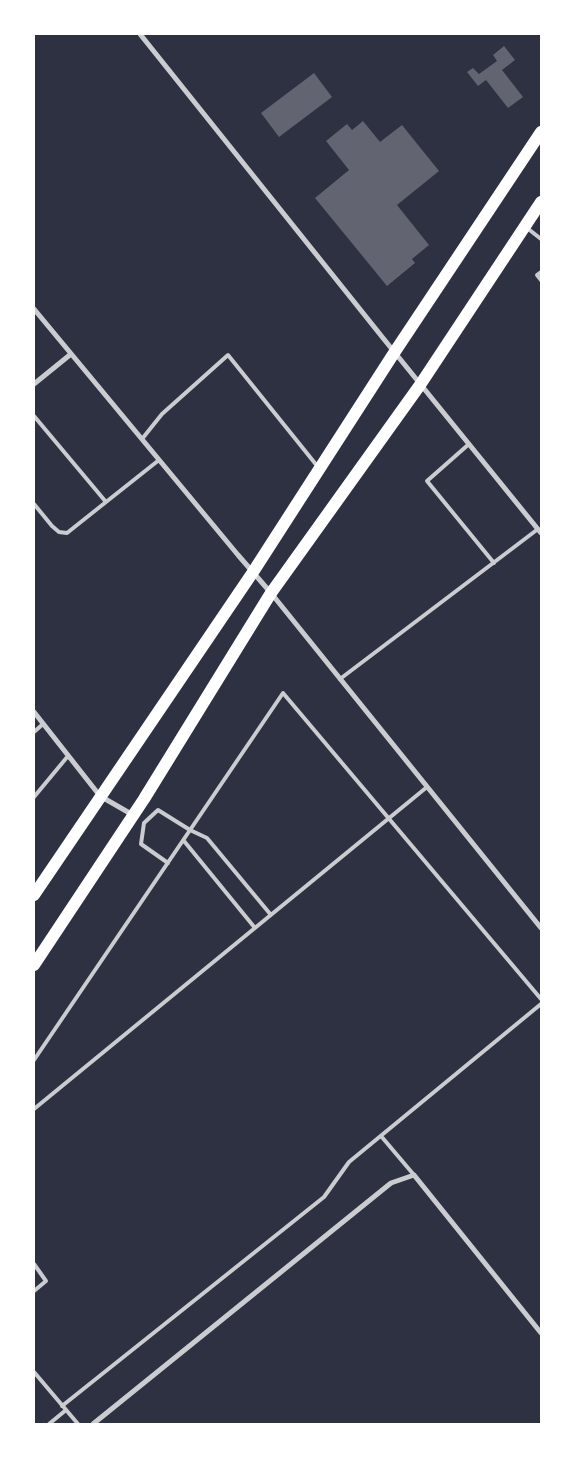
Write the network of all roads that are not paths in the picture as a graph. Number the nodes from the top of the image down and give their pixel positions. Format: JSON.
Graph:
{"nodes":[{"id":1,"x":140,"y":34,"type":"edge"},
{"id":2,"x":541,"y":132,"type":"edge"},
{"id":3,"x":541,"y":202,"type":"edge"},
{"id":4,"x":525,"y":227,"type":"junction"},
{"id":5,"x":541,"y":238,"type":"edge"},
{"id":6,"x":541,"y":272,"type":"edge"},
{"id":7,"x":541,"y":280,"type":"edge"},
{"id":8,"x":34,"y":309,"type":"edge"},
{"id":9,"x":394,"y":353,"type":"junction"},
{"id":10,"x":71,"y":354,"type":"junction"},
{"id":11,"x":34,"y":384,"type":"edge"},
{"id":12,"x":420,"y":385,"type":"junction"},
{"id":13,"x":34,"y":416,"type":"edge"},
{"id":14,"x":142,"y":439,"type":"junction"},
{"id":15,"x":469,"y":444,"type":"junction"},
{"id":16,"x":159,"y":460,"type":"junction"},
{"id":17,"x":320,"y":468,"type":"junction"},
{"id":18,"x":106,"y":502,"type":"junction"},
{"id":19,"x":34,"y":504,"type":"edge"},
{"id":20,"x":539,"y":531,"type":"edge"},
{"id":21,"x":494,"y":563,"type":"junction"},
{"id":22,"x":253,"y":572,"type":"junction"},
{"id":23,"x":271,"y":593,"type":"junction"},
{"id":24,"x":340,"y":679,"type":"junction"},
{"id":25,"x":34,"y":712,"type":"edge"},
{"id":26,"x":43,"y":724,"type":"junction"},
{"id":27,"x":34,"y":732,"type":"edge"},
{"id":28,"x":68,"y":756,"type":"junction"},
{"id":29,"x":427,"y":788,"type":"junction"},
{"id":30,"x":100,"y":796,"type":"junction"},
{"id":31,"x":34,"y":798,"type":"edge"},
{"id":32,"x":139,"y":819,"type":"junction"},
{"id":33,"x":389,"y":819,"type":"junction"},
{"id":34,"x":190,"y":830,"type":"junction"},
{"id":35,"x":184,"y":841,"type":"junction"},
{"id":36,"x":168,"y":863,"type":"junction"},
{"id":37,"x":34,"y":895,"type":"edge"},
{"id":38,"x":271,"y":915,"type":"junction"},
{"id":39,"x":255,"y":928,"type":"junction"},
{"id":40,"x":541,"y":928,"type":"edge"},
{"id":41,"x":34,"y":965,"type":"edge"},
{"id":42,"x":541,"y":999,"type":"edge"},
{"id":43,"x":541,"y":1004,"type":"edge"},
{"id":44,"x":34,"y":1060,"type":"edge"},
{"id":45,"x":34,"y":1108,"type":"edge"},
{"id":46,"x":381,"y":1136,"type":"junction"},
{"id":47,"x":414,"y":1175,"type":"junction"},
{"id":48,"x":34,"y":1264,"type":"edge"},
{"id":49,"x":34,"y":1291,"type":"edge"},
{"id":50,"x":541,"y":1333,"type":"edge"},
{"id":51,"x":34,"y":1372,"type":"edge"},
{"id":52,"x":62,"y":1406,"type":"junction"},
{"id":53,"x":66,"y":1410,"type":"junction"},
{"id":54,"x":49,"y":1424,"type":"edge"},
{"id":55,"x":78,"y":1424,"type":"edge"},
{"id":56,"x":93,"y":1424,"type":"edge"}],
"edges":[{"from":1,"to":9,"type":"street"},
{"from":2,"to":9,"type":"main road"},
{"from":3,"to":4,"type":"main road"},
{"from":4,"to":5,"type":"lane"},
{"from":4,"to":12,"type":"main road"},
{"from":6,"to":7,"type":"lane"},
{"from":8,"to":10,"type":"street"},
{"from":9,"to":12,"type":"street"},
{"from":9,"to":17,"type":"main road"},
{"from":10,"to":11,"type":"street"},
{"from":10,"to":14,"type":"street"},
{"from":12,"to":15,"type":"street"},
{"from":12,"to":23,"type":"main road"},
{"from":13,"to":18,"type":"lane"},
{"from":14,"to":16,"type":"street"},
{"from":14,"to":17,"type":"lane"},
{"from":15,"to":20,"type":"street"},
{"from":15,"to":21,"type":"lane"},
{"from":16,"to":18,"type":"lane"},
{"from":16,"to":22,"type":"street"},
{"from":17,"to":22,"type":"main road"},
{"from":18,"to":19,"type":"lane"},
{"from":20,"to":21,"type":"lane"},
{"from":21,"to":24,"type":"lane"},
{"from":22,"to":23,"type":"street"},
{"from":22,"to":30,"type":"main road"},
{"from":23,"to":24,"type":"street"},
{"from":23,"to":32,"type":"main road"},
{"from":24,"to":29,"type":"street"},
{"from":25,"to":26,"type":"street"},
{"from":26,"to":27,"type":"lane"},
{"from":26,"to":28,"type":"street"},
{"from":28,"to":30,"type":"street"},
{"from":28,"to":31,"type":"lane"},
{"from":29,"to":33,"type":"lane"},
{"from":29,"to":40,"type":"street"},
{"from":30,"to":32,"type":"street"},
{"from":30,"to":37,"type":"main road"},
{"from":32,"to":34,"type":"lane"},
{"from":32,"to":36,"type":"lane"},
{"from":32,"to":41,"type":"main road"},
{"from":33,"to":34,"type":"lane"},
{"from":33,"to":38,"type":"lane"},
{"from":33,"to":42,"type":"lane"},
{"from":34,"to":35,"type":"lane"},
{"from":34,"to":38,"type":"lane"},
{"from":35,"to":36,"type":"lane"},
{"from":35,"to":39,"type":"lane"},
{"from":36,"to":44,"type":"lane"},
{"from":38,"to":39,"type":"lane"},
{"from":39,"to":45,"type":"lane"},
{"from":43,"to":46,"type":"lane"},
{"from":46,"to":47,"type":"lane"},
{"from":46,"to":52,"type":"lane"},
{"from":47,"to":50,"type":"street"},
{"from":47,"to":56,"type":"street"},
{"from":48,"to":49,"type":"lane"},
{"from":51,"to":52,"type":"lane"},
{"from":52,"to":53,"type":"lane"},
{"from":53,"to":54,"type":"lane"},
{"from":53,"to":55,"type":"lane"}]}
